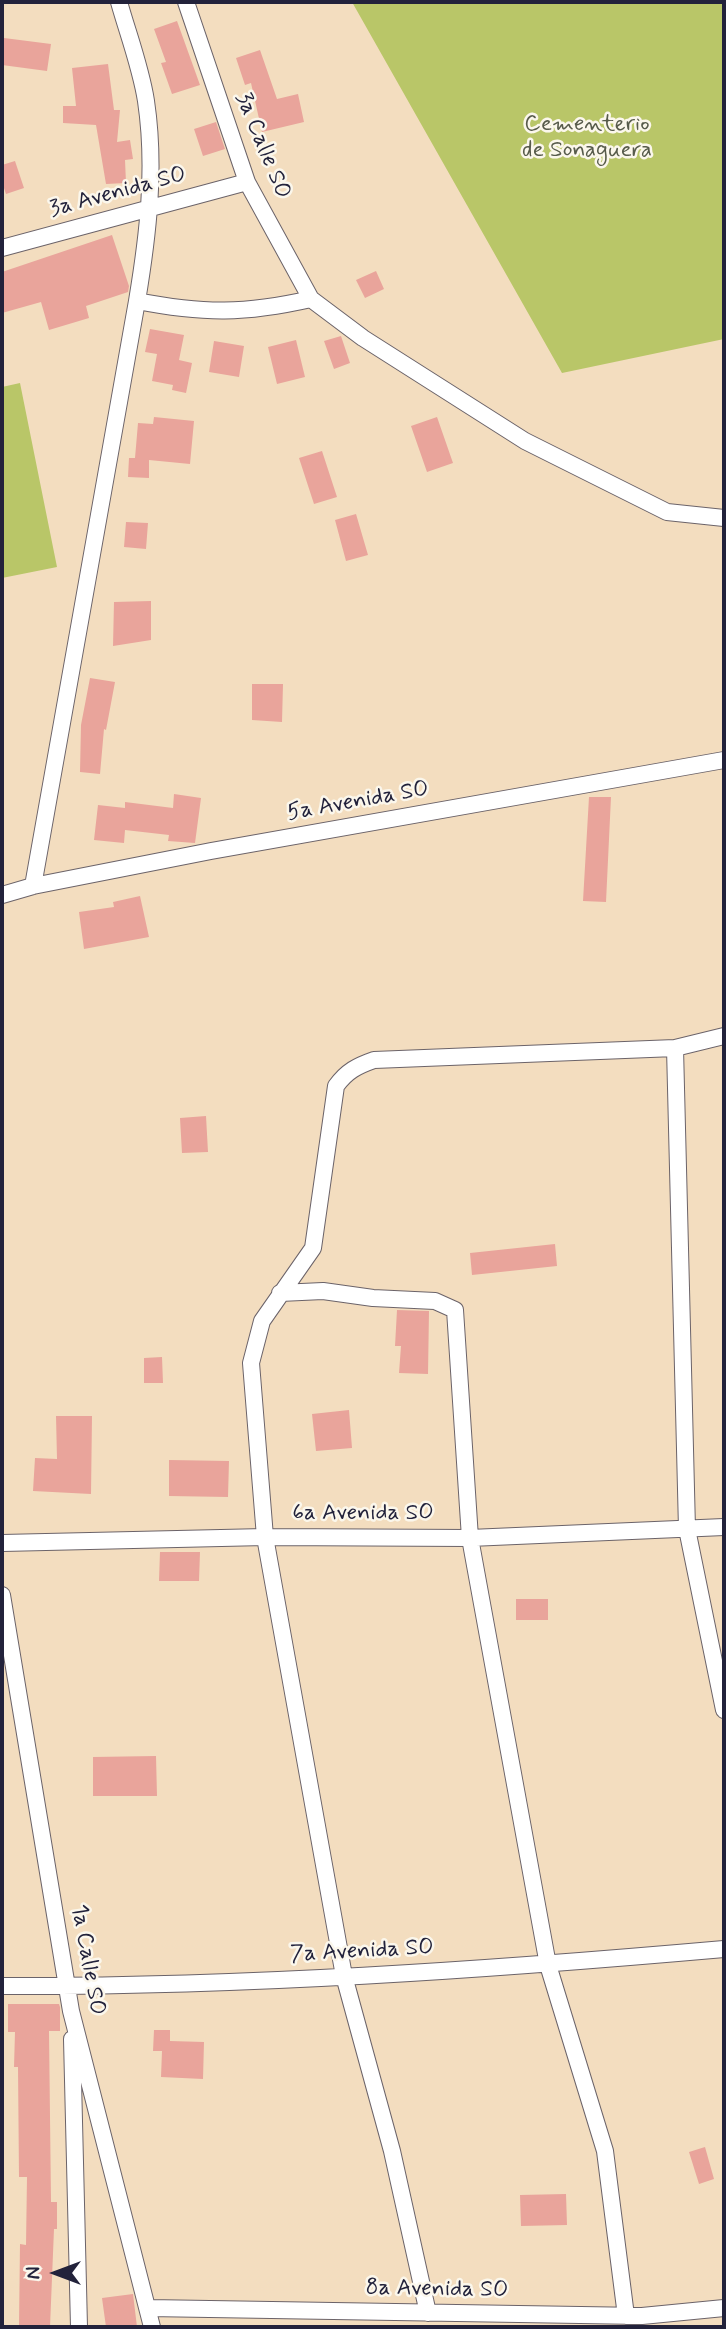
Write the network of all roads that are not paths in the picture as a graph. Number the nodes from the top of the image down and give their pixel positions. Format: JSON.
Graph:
{"nodes":[{"id":1,"x":119,"y":2,"type":"edge"},
{"id":2,"x":186,"y":2,"type":"edge"},
{"id":3,"x":247,"y":182,"type":"junction"},
{"id":4,"x":149,"y":208,"type":"junction"},
{"id":5,"x":2,"y":248,"type":"edge"},
{"id":6,"x":312,"y":299,"type":"junction"},
{"id":7,"x":137,"y":301,"type":"junction"},
{"id":8,"x":724,"y":518,"type":"edge"},
{"id":9,"x":724,"y":760,"type":"edge"},
{"id":10,"x":33,"y":886,"type":"junction"},
{"id":11,"x":2,"y":895,"type":"edge"},
{"id":12,"x":724,"y":1036,"type":"edge"},
{"id":13,"x":675,"y":1048,"type":"junction"},
{"id":14,"x":280,"y":1293,"type":"junction"},
{"id":15,"x":724,"y":1527,"type":"edge"},
{"id":16,"x":687,"y":1529,"type":"junction"},
{"id":17,"x":265,"y":1537,"type":"junction"},
{"id":18,"x":470,"y":1538,"type":"junction"},
{"id":19,"x":2,"y":1543,"type":"edge"},
{"id":20,"x":2,"y":1595,"type":"edge"},
{"id":21,"x":724,"y":1710,"type":"edge"},
{"id":22,"x":724,"y":1949,"type":"edge"},
{"id":23,"x":548,"y":1965,"type":"junction"},
{"id":24,"x":344,"y":1976,"type":"junction"},
{"id":25,"x":2,"y":1986,"type":"edge"},
{"id":26,"x":68,"y":1986,"type":"junction"},
{"id":27,"x":71,"y":2011,"type":"junction"},
{"id":28,"x":148,"y":2308,"type":"junction"},
{"id":29,"x":724,"y":2308,"type":"edge"},
{"id":30,"x":428,"y":2313,"type":"junction"},
{"id":31,"x":637,"y":2320,"type":"edge"},
{"id":32,"x":79,"y":2327,"type":"edge"},
{"id":33,"x":152,"y":2327,"type":"edge"}],
"edges":[{"from":1,"to":4,"type":"street"},
{"from":2,"to":3,"type":"street","name":"3a Calle SO"},
{"from":3,"to":4,"type":"street","name":"3a Avenida SO"},
{"from":3,"to":6,"type":"street","name":"3a Calle SO"},
{"from":4,"to":5,"type":"street","name":"3a Avenida SO"},
{"from":4,"to":7,"type":"street"},
{"from":6,"to":7,"type":"street"},
{"from":6,"to":8,"type":"street"},
{"from":7,"to":10,"type":"street"},
{"from":9,"to":10,"type":"street","name":"5a Avenida SO"},
{"from":10,"to":11,"type":"street","name":"5a Avenida SO"},
{"from":12,"to":13,"type":"street"},
{"from":13,"to":14,"type":"street"},
{"from":13,"to":16,"type":"street"},
{"from":14,"to":17,"type":"street"},
{"from":14,"to":18,"type":"street"},
{"from":15,"to":16,"type":"street","name":"6a Avenida SO"},
{"from":16,"to":18,"type":"street","name":"6a Avenida SO"},
{"from":16,"to":21,"type":"street"},
{"from":17,"to":18,"type":"street","name":"6a Avenida SO"},
{"from":17,"to":19,"type":"street","name":"6a Avenida SO"},
{"from":17,"to":24,"type":"street"},
{"from":18,"to":23,"type":"street"},
{"from":20,"to":26,"type":"street","name":"1a Calle SO"},
{"from":22,"to":23,"type":"street","name":"7a Avenida SO"},
{"from":23,"to":24,"type":"street","name":"7a Avenida SO"},
{"from":23,"to":31,"type":"street"},
{"from":24,"to":26,"type":"street","name":"7a Avenida SO"},
{"from":24,"to":30,"type":"street"},
{"from":25,"to":26,"type":"street","name":"7a Avenida SO"},
{"from":26,"to":27,"type":"street","name":"1a Calle SO"},
{"from":27,"to":28,"type":"street","name":"1a Calle SO"},
{"from":27,"to":32,"type":"street"},
{"from":28,"to":30,"type":"street","name":"8a Avenida SO"},
{"from":28,"to":33,"type":"street","name":"1a Calle SO"},
{"from":29,"to":31,"type":"street","name":"8a Avenida SO"},
{"from":30,"to":31,"type":"street","name":"8a Avenida SO"}]}
